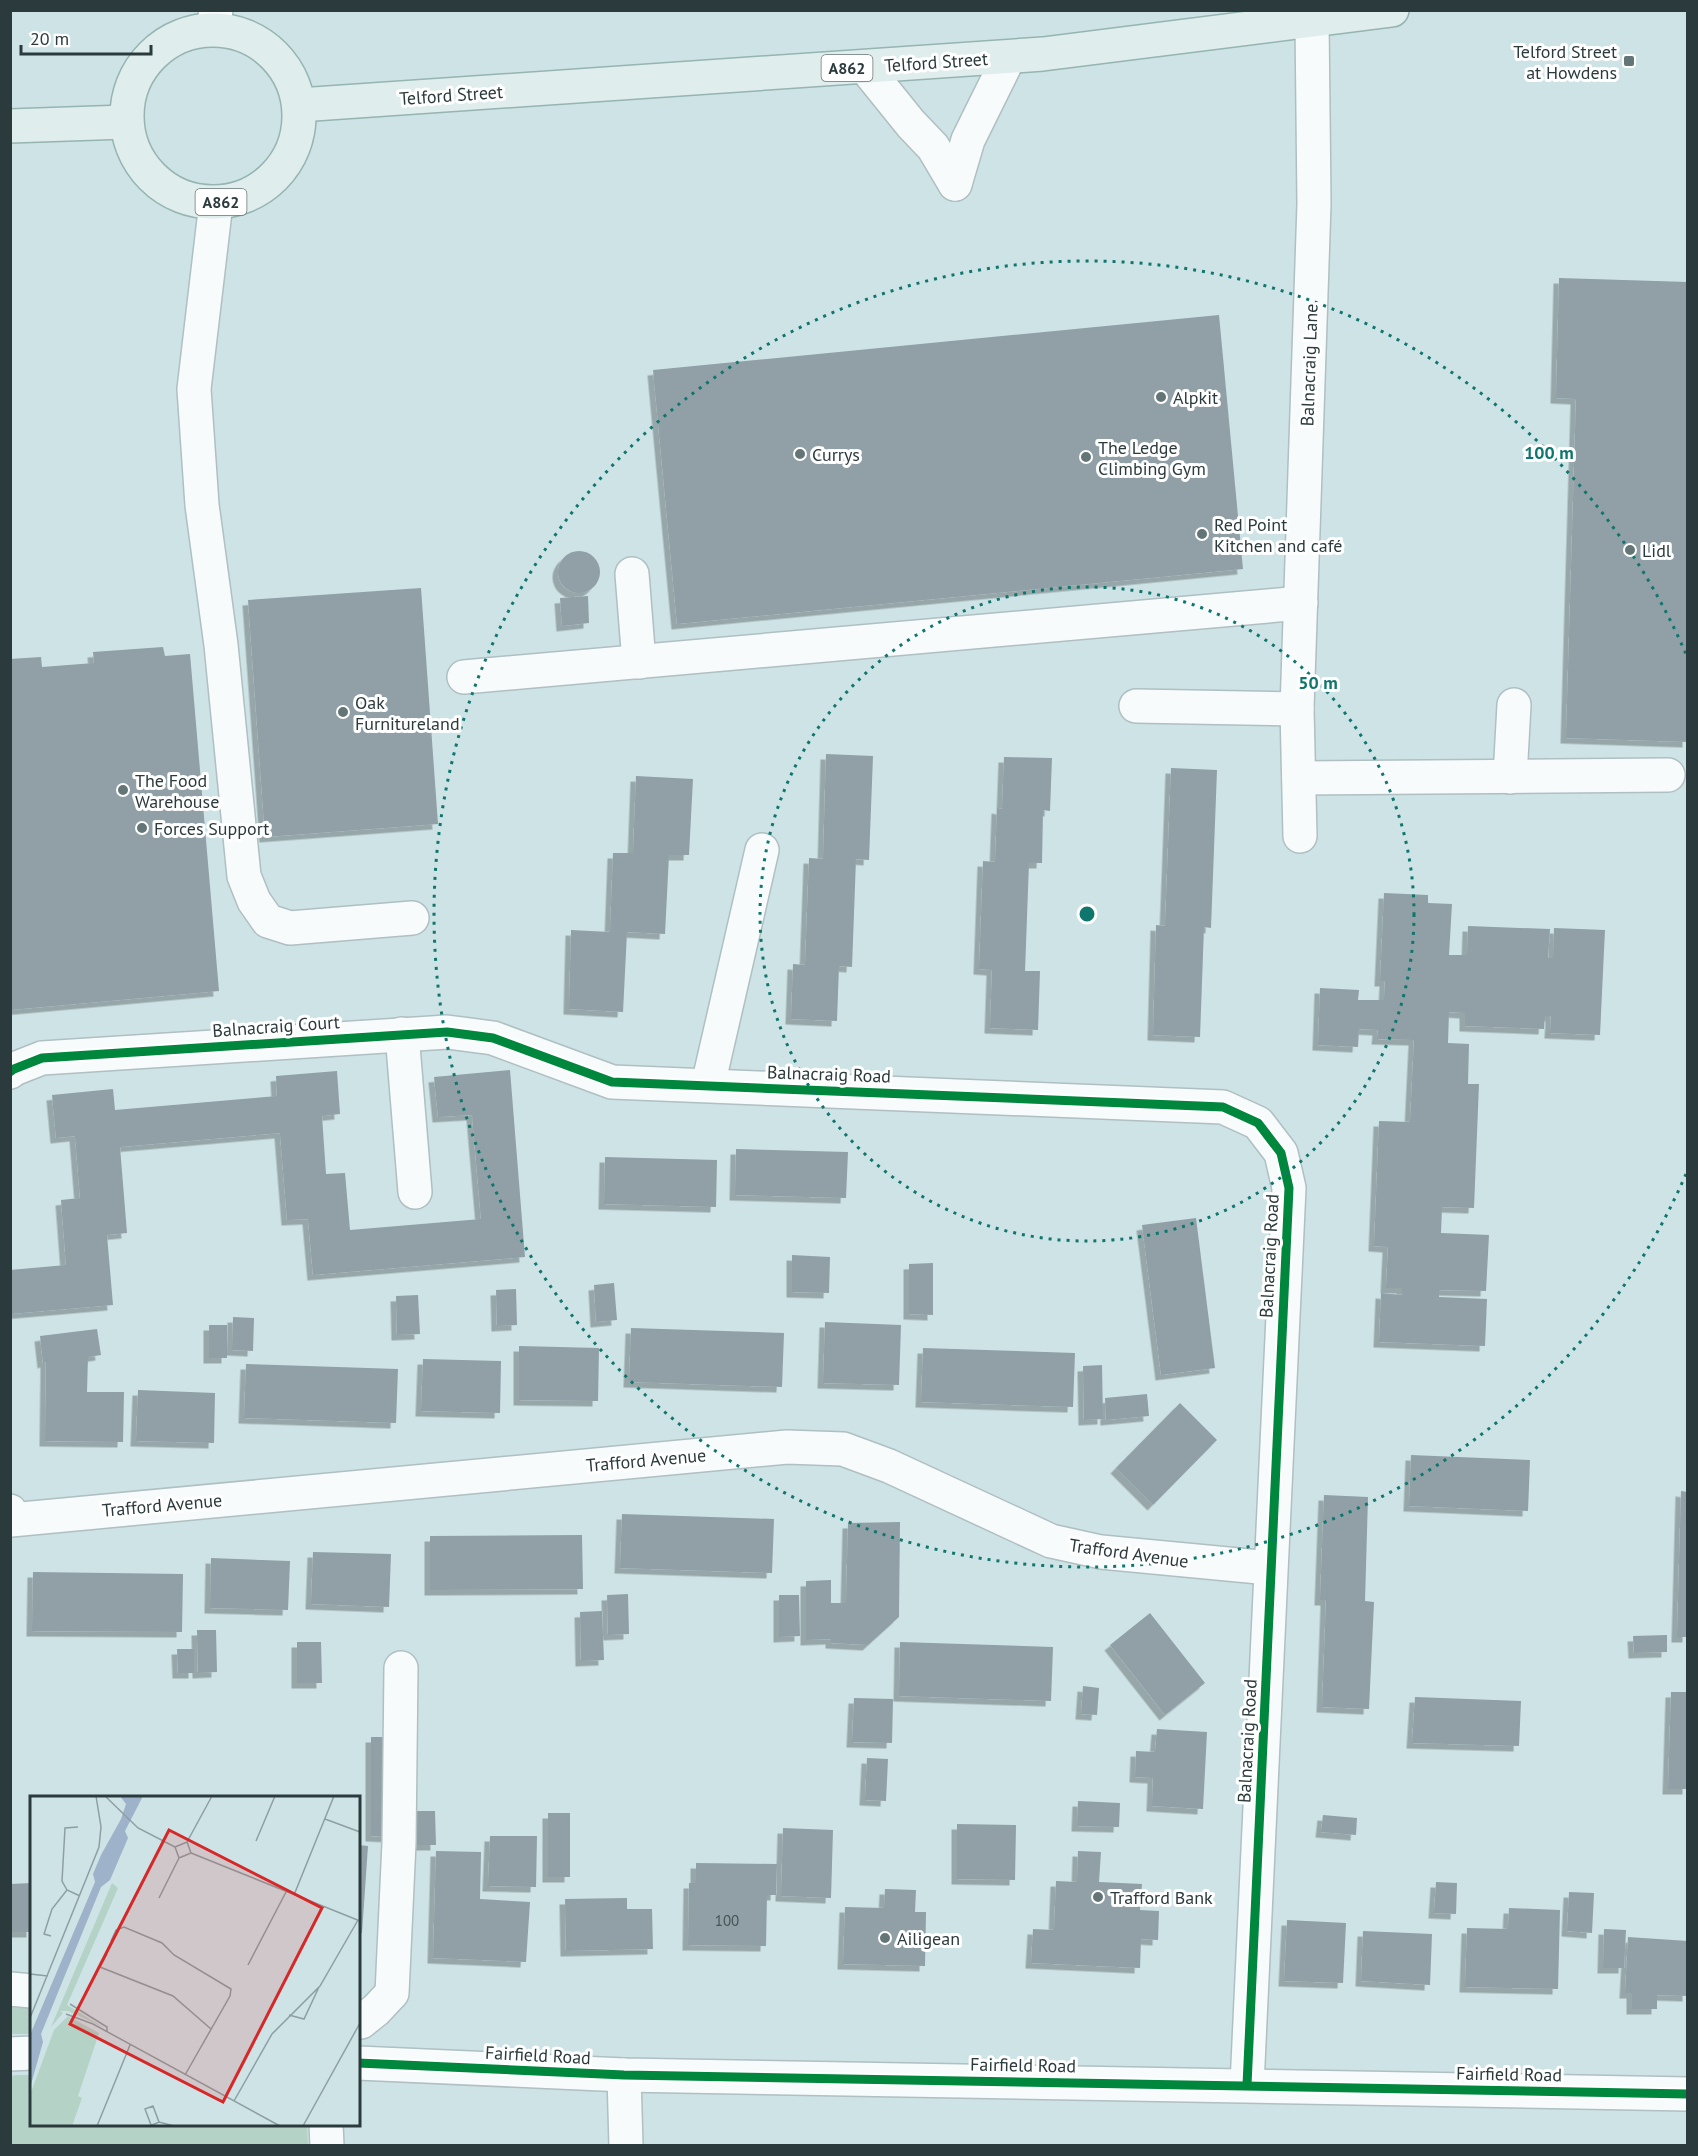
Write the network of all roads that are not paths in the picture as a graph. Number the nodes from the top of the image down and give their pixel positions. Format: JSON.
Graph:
{"nodes":[{"id":1,"x":1392,"y":10,"type":"edge"},
{"id":2,"x":214,"y":20,"type":"edge"},
{"id":3,"x":1312,"y":21,"type":"junction"},
{"id":4,"x":1009,"y":57,"type":"junction"},
{"id":5,"x":865,"y":67,"type":"junction"},
{"id":6,"x":299,"y":105,"type":"junction"},
{"id":7,"x":125,"y":122,"type":"junction"},
{"id":8,"x":10,"y":126,"type":"edge"},
{"id":9,"x":216,"y":203,"type":"junction"},
{"id":10,"x":632,"y":574,"type":"dead end"},
{"id":11,"x":1301,"y":603,"type":"junction"},
{"id":12,"x":639,"y":662,"type":"junction"},
{"id":13,"x":464,"y":677,"type":"dead end"},
{"id":14,"x":1514,"y":705,"type":"dead end"},
{"id":15,"x":1136,"y":706,"type":"dead end"},
{"id":16,"x":1297,"y":709,"type":"junction"},
{"id":17,"x":1668,"y":775,"type":"dead end"},
{"id":18,"x":1510,"y":777,"type":"junction"},
{"id":19,"x":1299,"y":778,"type":"junction"},
{"id":20,"x":1300,"y":836,"type":"dead end"},
{"id":21,"x":762,"y":850,"type":"dead end"},
{"id":22,"x":412,"y":918,"type":"dead end"},
{"id":23,"x":402,"y":1034,"type":"junction"},
{"id":24,"x":543,"y":1056,"type":"joint"},
{"id":25,"x":10,"y":1072,"type":"edge"},
{"id":26,"x":708,"y":1085,"type":"junction"},
{"id":27,"x":415,"y":1192,"type":"dead end"},
{"id":28,"x":10,"y":1511,"type":"edge"},
{"id":29,"x":11,"y":1520,"type":"edge"},
{"id":30,"x":1270,"y":1568,"type":"junction"},
{"id":31,"x":401,"y":1668,"type":"dead end"},
{"id":32,"x":10,"y":1989,"type":"edge"},
{"id":33,"x":30,"y":1991,"type":"edge"},
{"id":34,"x":360,"y":2022,"type":"edge"},
{"id":35,"x":30,"y":2053,"type":"edge"},
{"id":36,"x":10,"y":2054,"type":"edge"},
{"id":37,"x":362,"y":2063,"type":"edge"},
{"id":38,"x":624,"y":2075,"type":"junction"},
{"id":39,"x":1246,"y":2085,"type":"junction"},
{"id":40,"x":1688,"y":2094,"type":"edge"},
{"id":41,"x":326,"y":2126,"type":"edge"},
{"id":42,"x":327,"y":2145,"type":"edge"},
{"id":43,"x":626,"y":2145,"type":"edge"}],
"edges":[{"from":1,"to":3,"type":"main road","name":"Telford Street","number":"A862"},
{"from":2,"to":6,"type":"main road","number":"A862"},
{"from":2,"to":7,"type":"main road","number":"A862"},
{"from":3,"to":4,"type":"main road","name":"Telford Street","number":"A862"},
{"from":3,"to":11,"type":"street","name":"Balnacraig Lane"},
{"from":4,"to":5,"type":"main road","name":"Telford Street","number":"A862"},
{"from":4,"to":5,"type":"street"},
{"from":5,"to":6,"type":"main road","name":"Telford Street","number":"A862"},
{"from":6,"to":9,"type":"main road","number":"A862"},
{"from":7,"to":8,"type":"main road"},
{"from":7,"to":9,"type":"main road","number":"A862"},
{"from":9,"to":22,"type":"street"},
{"from":10,"to":12,"type":"street"},
{"from":11,"to":12,"type":"street"},
{"from":11,"to":16,"type":"street","name":"Balnacraig Lane"},
{"from":12,"to":13,"type":"street"},
{"from":14,"to":18,"type":"street"},
{"from":15,"to":16,"type":"street"},
{"from":16,"to":19,"type":"street","name":"Balnacraig Lane"},
{"from":17,"to":18,"type":"street"},
{"from":18,"to":19,"type":"street"},
{"from":19,"to":20,"type":"street","name":"Balnacraig Lane"},
{"from":21,"to":26,"type":"street"},
{"from":23,"to":24,"type":"street","name":"Balnacraig Court"},
{"from":23,"to":25,"type":"street","name":"Balnacraig Court"},
{"from":23,"to":27,"type":"street"},
{"from":24,"to":26,"type":"street","name":"Balnacraig Road"},
{"from":26,"to":30,"type":"street","name":"Balnacraig Road"},
{"from":28,"to":29,"type":"street","name":"Trafford Avenue"},
{"from":29,"to":30,"type":"street","name":"Trafford Avenue"},
{"from":30,"to":39,"type":"street","name":"Balnacraig Road"},
{"from":31,"to":34,"type":"street"},
{"from":32,"to":33,"type":"street"},
{"from":34,"to":37,"type":"street","name":"Fairfield Road"},
{"from":35,"to":36,"type":"street"},
{"from":37,"to":38,"type":"street","name":"Fairfield Road"},
{"from":38,"to":39,"type":"street","name":"Fairfield Road"},
{"from":38,"to":43,"type":"street"},
{"from":39,"to":40,"type":"street","name":"Fairfield Road"},
{"from":41,"to":42,"type":"street"}]}
